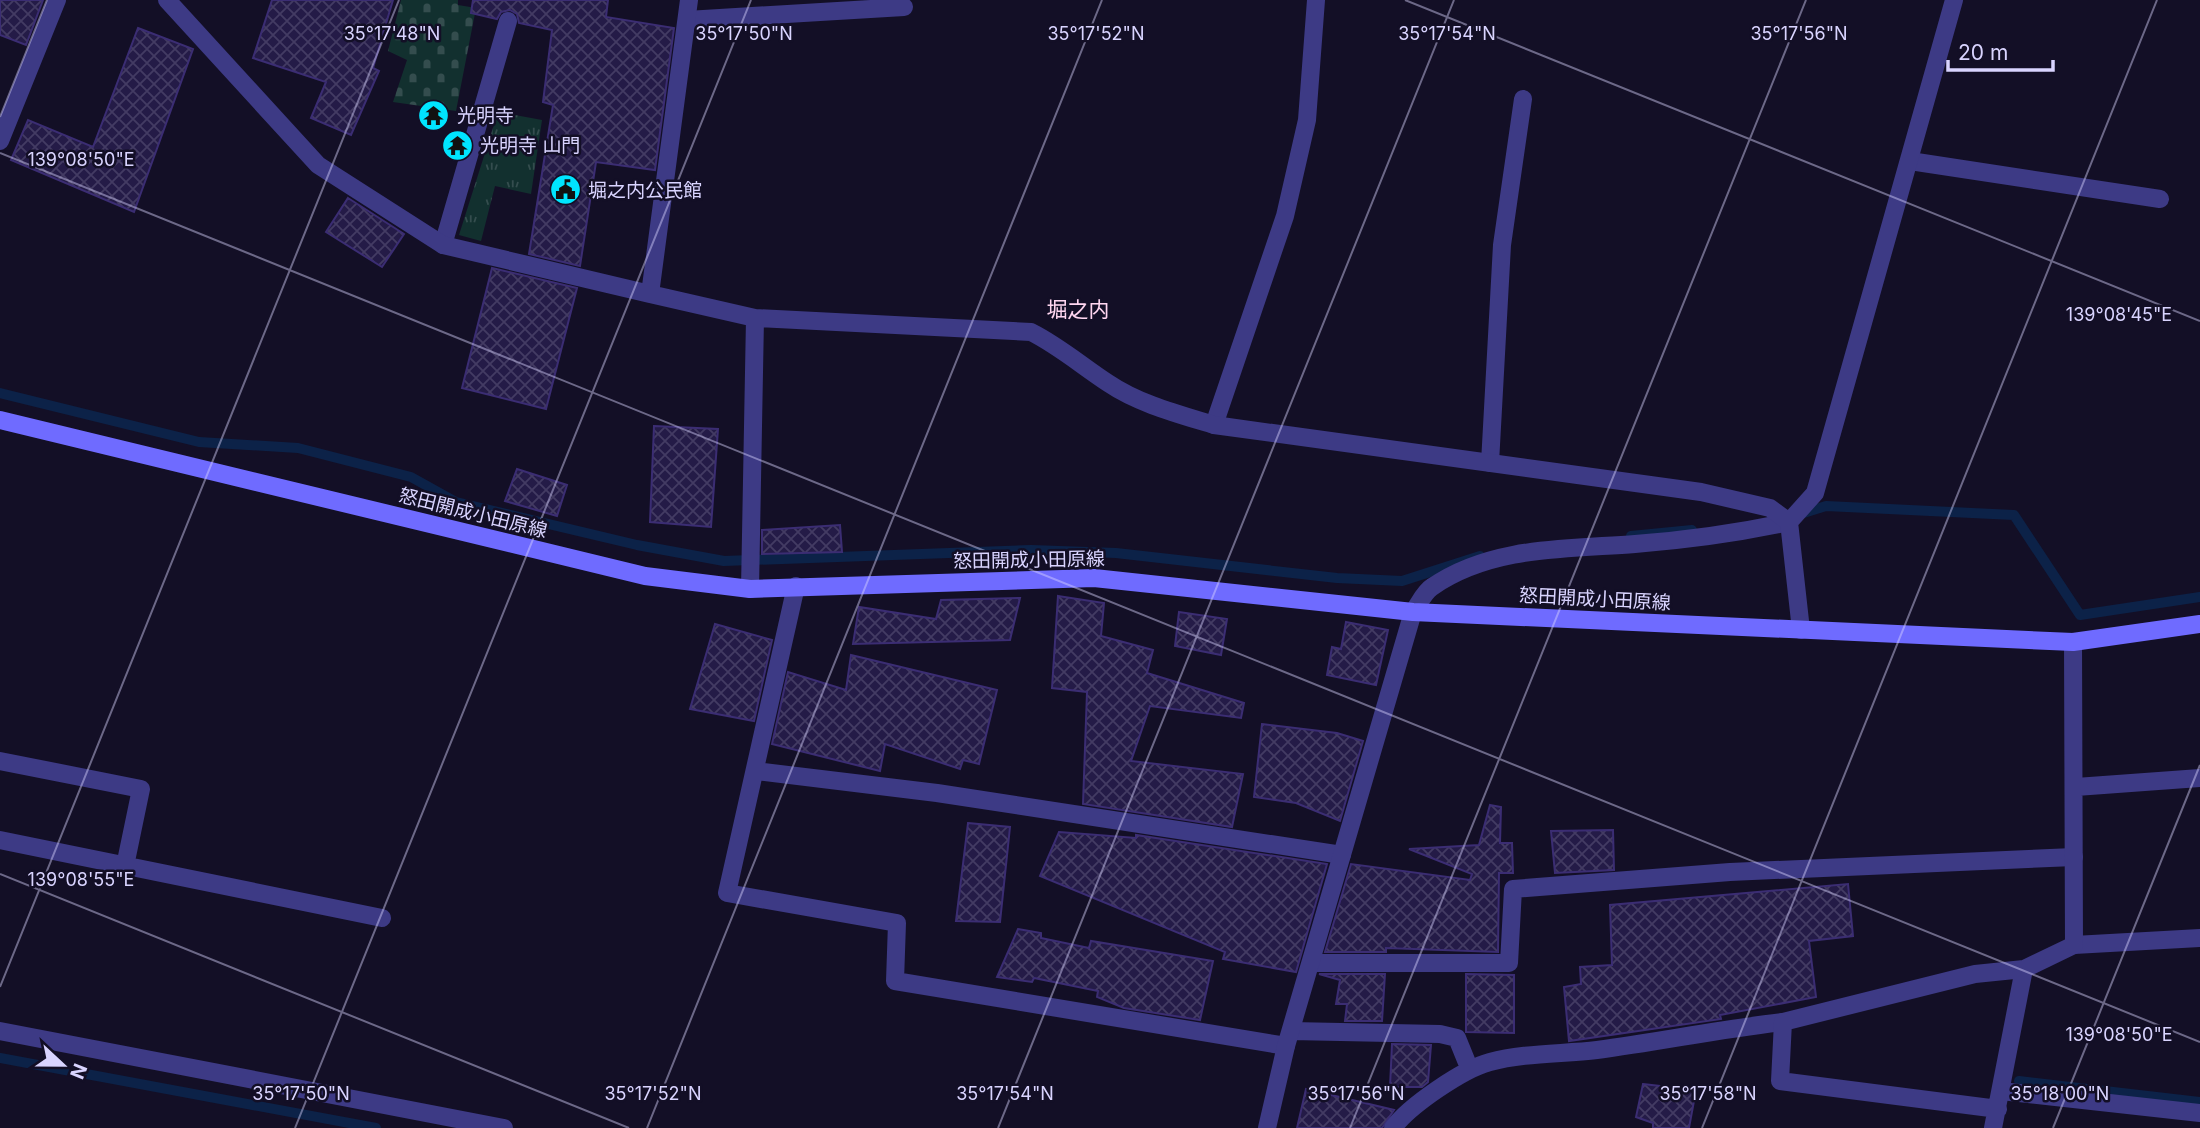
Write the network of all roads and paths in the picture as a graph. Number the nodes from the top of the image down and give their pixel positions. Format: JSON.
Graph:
{"nodes":[{"id":1,"x":57,"y":0,"type":"edge"},
{"id":2,"x":167,"y":0,"type":"edge"},
{"id":3,"x":689,"y":0,"type":"edge"},
{"id":4,"x":1316,"y":0,"type":"edge"},
{"id":5,"x":1954,"y":0,"type":"edge"},
{"id":6,"x":904,"y":7,"type":"dead end"},
{"id":7,"x":687,"y":20,"type":"junction"},
{"id":8,"x":508,"y":21,"type":"dead end"},
{"id":9,"x":1523,"y":99,"type":"dead end"},
{"id":10,"x":0,"y":141,"type":"edge"},
{"id":11,"x":1910,"y":162,"type":"junction"},
{"id":12,"x":2160,"y":199,"type":"dead end"},
{"id":13,"x":443,"y":244,"type":"junction"},
{"id":14,"x":650,"y":295,"type":"junction"},
{"id":15,"x":755,"y":318,"type":"junction"},
{"id":16,"x":0,"y":420,"type":"edge"},
{"id":17,"x":1214,"y":425,"type":"junction"},
{"id":18,"x":1490,"y":463,"type":"junction"},
{"id":19,"x":1789,"y":522,"type":"junction"},
{"id":20,"x":796,"y":586,"type":"junction"},
{"id":21,"x":750,"y":587,"type":"junction"},
{"id":22,"x":1413,"y":612,"type":"junction"},
{"id":23,"x":2200,"y":624,"type":"edge"},
{"id":24,"x":1801,"y":629,"type":"junction"},
{"id":25,"x":2073,"y":642,"type":"junction"},
{"id":26,"x":0,"y":761,"type":"edge"},
{"id":27,"x":756,"y":771,"type":"junction"},
{"id":28,"x":2200,"y":778,"type":"edge"},
{"id":29,"x":2076,"y":787,"type":"junction"},
{"id":30,"x":0,"y":840,"type":"edge"},
{"id":31,"x":1342,"y":855,"type":"junction"},
{"id":32,"x":2074,"y":858,"type":"junction"},
{"id":33,"x":125,"y":866,"type":"junction"},
{"id":34,"x":382,"y":918,"type":"dead end"},
{"id":35,"x":2200,"y":939,"type":"edge"},
{"id":36,"x":2074,"y":945,"type":"junction"},
{"id":37,"x":1311,"y":963,"type":"junction"},
{"id":38,"x":2024,"y":970,"type":"junction"},
{"id":39,"x":1783,"y":1022,"type":"junction"},
{"id":40,"x":0,"y":1031,"type":"edge"},
{"id":41,"x":1288,"y":1038,"type":"junction"},
{"id":42,"x":1470,"y":1070,"type":"junction"},
{"id":43,"x":2001,"y":1091,"type":"junction"},
{"id":44,"x":1997,"y":1109,"type":"junction"},
{"id":45,"x":2200,"y":1113,"type":"edge"},
{"id":46,"x":504,"y":1128,"type":"edge"},
{"id":47,"x":1268,"y":1128,"type":"edge"},
{"id":48,"x":1393,"y":1128,"type":"edge"},
{"id":49,"x":1993,"y":1128,"type":"edge"}],
"edges":[{"from":1,"to":10,"type":"street"},
{"from":2,"to":13,"type":"street"},
{"from":3,"to":7,"type":"street"},
{"from":4,"to":17,"type":"street"},
{"from":5,"to":11,"type":"street"},
{"from":6,"to":7,"type":"street"},
{"from":7,"to":14,"type":"street"},
{"from":8,"to":13,"type":"street"},
{"from":9,"to":18,"type":"street"},
{"from":11,"to":12,"type":"street"},
{"from":11,"to":19,"type":"street"},
{"from":13,"to":14,"type":"street"},
{"from":14,"to":15,"type":"street"},
{"from":15,"to":17,"type":"street"},
{"from":15,"to":21,"type":"street"},
{"from":16,"to":21,"type":"main road","name":"怒田開成小田原線"},
{"from":17,"to":18,"type":"street"},
{"from":18,"to":19,"type":"street"},
{"from":19,"to":22,"type":"street"},
{"from":19,"to":24,"type":"street"},
{"from":20,"to":21,"type":"main road","name":"怒田開成小田原線"},
{"from":20,"to":22,"type":"main road","name":"怒田開成小田原線"},
{"from":20,"to":27,"type":"street"},
{"from":22,"to":24,"type":"main road","name":"怒田開成小田原線"},
{"from":22,"to":31,"type":"street"},
{"from":23,"to":25,"type":"main road","name":"怒田開成小田原線"},
{"from":24,"to":25,"type":"main road","name":"怒田開成小田原線"},
{"from":25,"to":29,"type":"street"},
{"from":26,"to":33,"type":"street"},
{"from":27,"to":31,"type":"street"},
{"from":27,"to":41,"type":"street"},
{"from":28,"to":29,"type":"street"},
{"from":29,"to":32,"type":"street"},
{"from":30,"to":33,"type":"street"},
{"from":31,"to":37,"type":"street"},
{"from":32,"to":36,"type":"street"},
{"from":32,"to":37,"type":"street"},
{"from":33,"to":34,"type":"street"},
{"from":35,"to":36,"type":"street"},
{"from":36,"to":38,"type":"street"},
{"from":37,"to":41,"type":"street"},
{"from":38,"to":39,"type":"street"},
{"from":38,"to":43,"type":"street"},
{"from":39,"to":42,"type":"street"},
{"from":39,"to":44,"type":"street"},
{"from":40,"to":46,"type":"street"},
{"from":41,"to":42,"type":"street"},
{"from":41,"to":47,"type":"street"},
{"from":42,"to":48,"type":"street"},
{"from":43,"to":44,"type":"street"},
{"from":43,"to":45,"type":"street"},
{"from":44,"to":49,"type":"street"}]}
